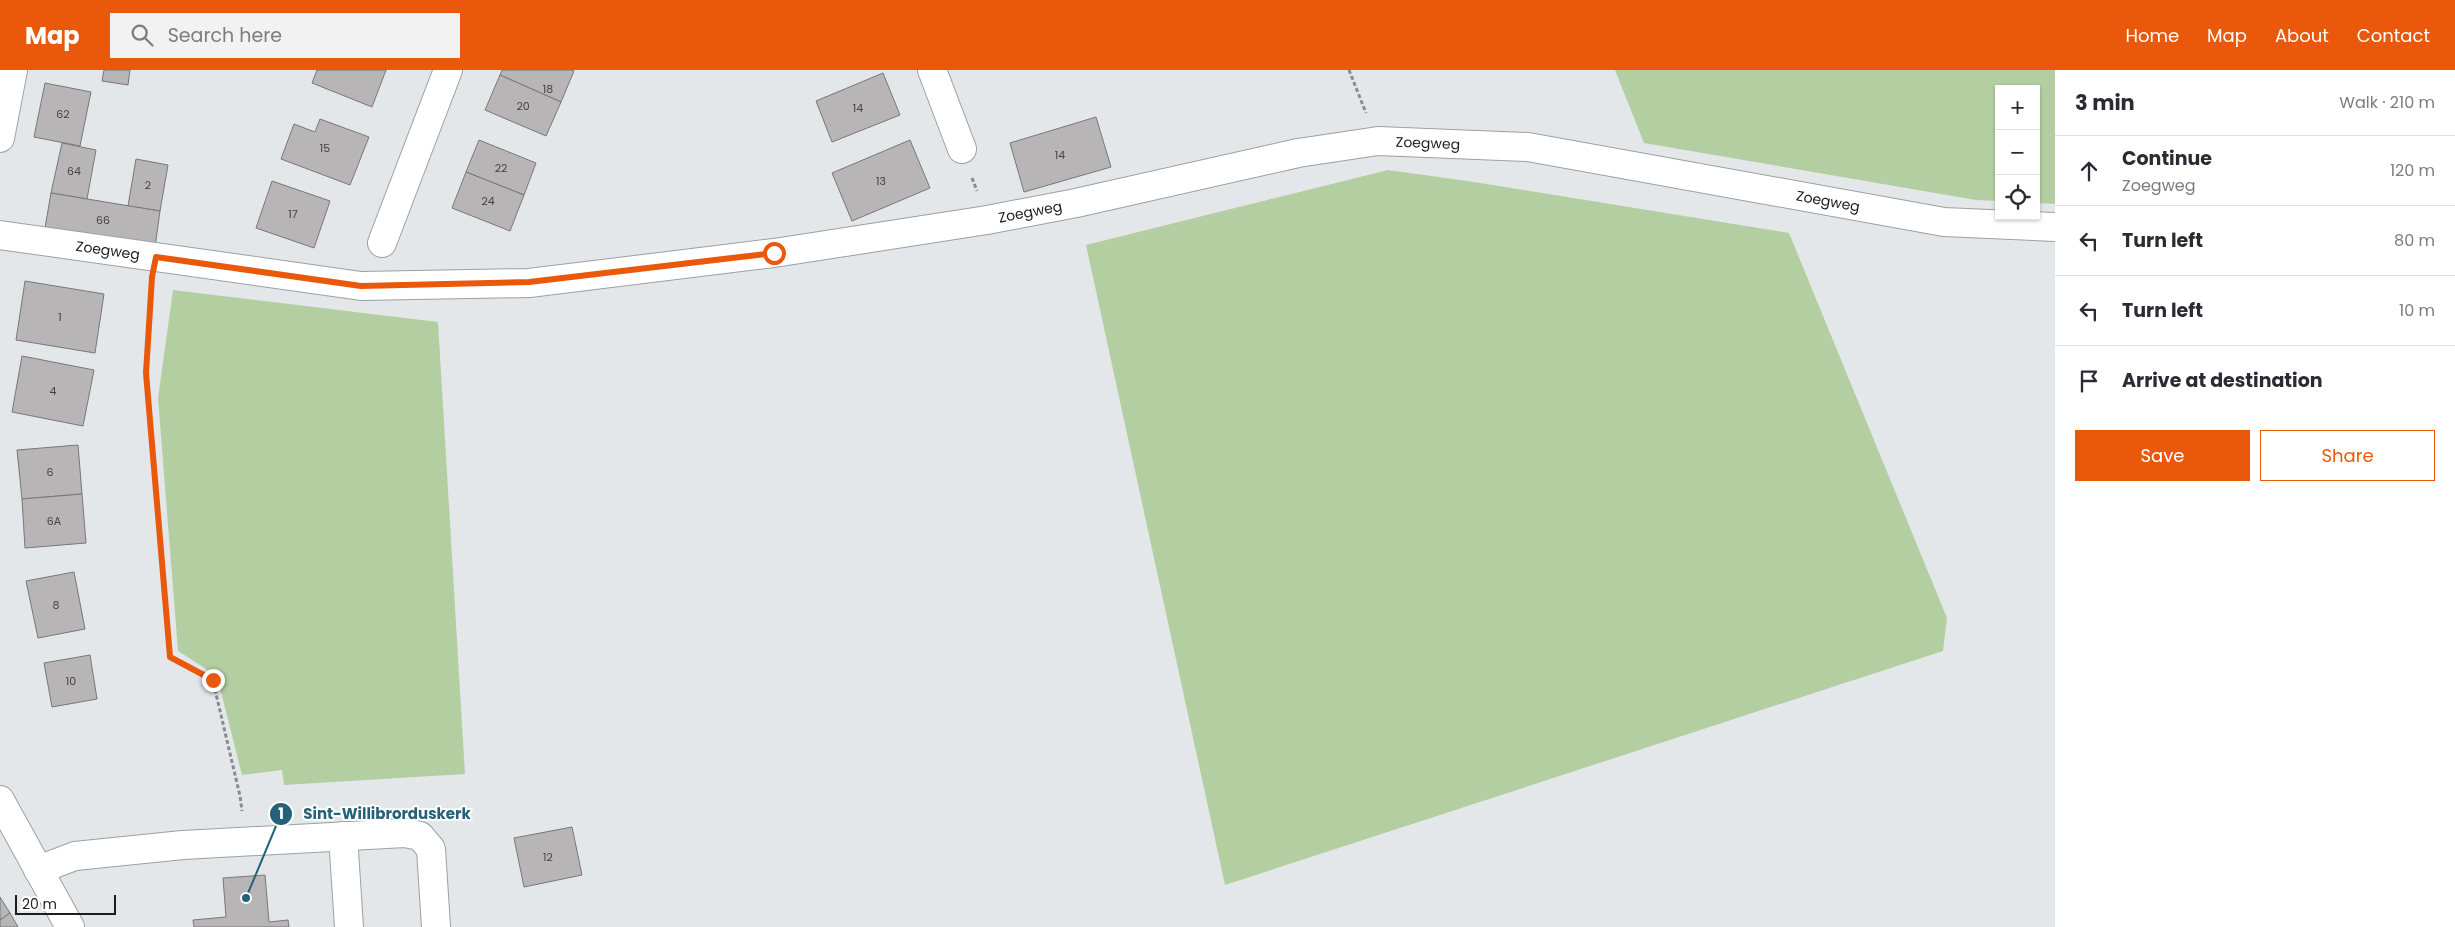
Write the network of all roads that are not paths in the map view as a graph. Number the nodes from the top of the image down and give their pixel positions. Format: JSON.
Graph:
{"nodes":[{"id":1,"x":13,"y":70,"type":"edge"},
{"id":2,"x":448,"y":70,"type":"edge"},
{"id":3,"x":932,"y":70,"type":"edge"},
{"id":4,"x":0,"y":138,"type":"edge"},
{"id":5,"x":962,"y":149,"type":"road end"},
{"id":6,"x":2055,"y":227,"type":"edge"},
{"id":7,"x":0,"y":235,"type":"edge"},
{"id":8,"x":382,"y":243,"type":"dead end"},
{"id":9,"x":0,"y":800,"type":"edge"},
{"id":10,"x":343,"y":836,"type":"junction"},
{"id":11,"x":38,"y":870,"type":"junction"},
{"id":12,"x":70,"y":927,"type":"edge"},
{"id":13,"x":349,"y":927,"type":"edge"},
{"id":14,"x":436,"y":927,"type":"edge"}],
"edges":[{"from":1,"to":4,"type":"street"},
{"from":2,"to":8,"type":"street"},
{"from":3,"to":5,"type":"street"},
{"from":6,"to":7,"type":"street","name":"Zoegweg"},
{"from":9,"to":11,"type":"street"},
{"from":10,"to":11,"type":"street"},
{"from":10,"to":13,"type":"street"},
{"from":10,"to":14,"type":"street"},
{"from":11,"to":12,"type":"street"}]}
